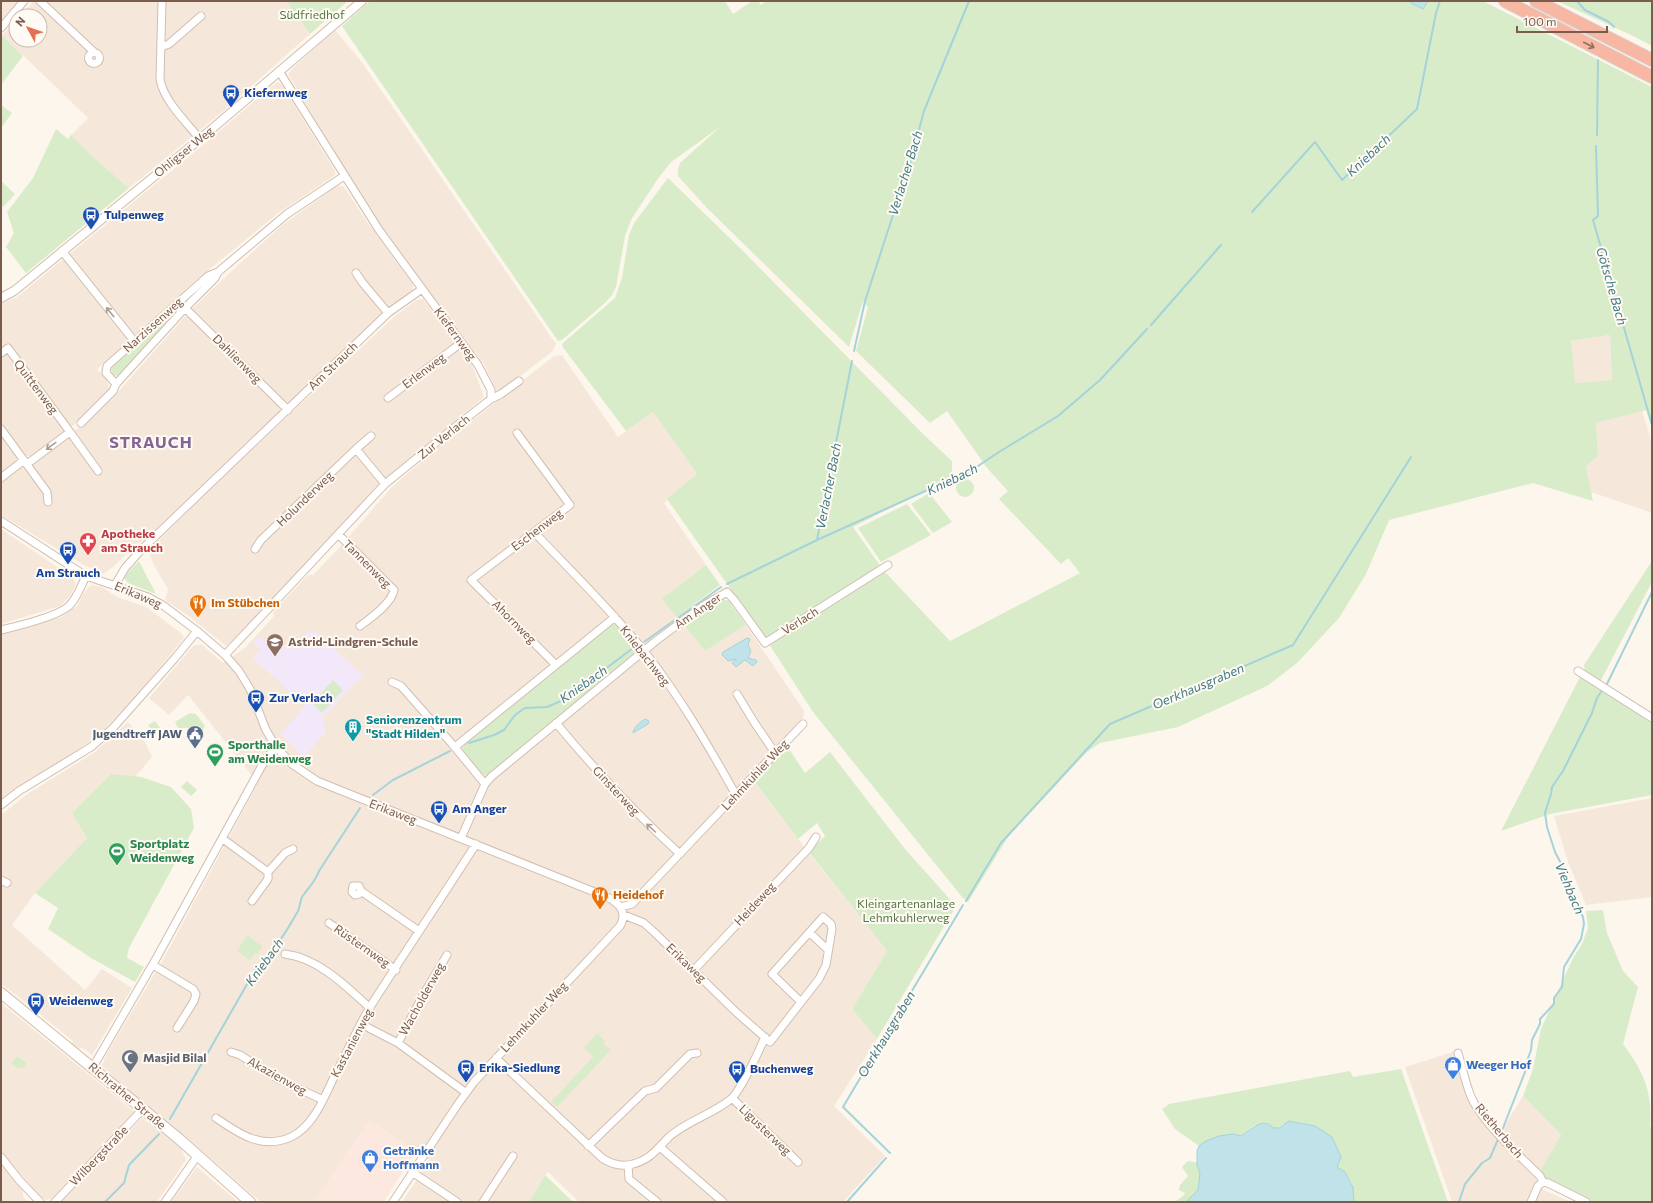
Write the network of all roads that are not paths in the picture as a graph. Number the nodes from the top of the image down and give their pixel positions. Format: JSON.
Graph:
{"nodes":[{"id":1,"x":24,"y":1,"type":"edge"},
{"id":2,"x":40,"y":1,"type":"edge"},
{"id":3,"x":162,"y":1,"type":"edge"},
{"id":4,"x":362,"y":1,"type":"edge"},
{"id":5,"x":1505,"y":1,"type":"edge"},
{"id":6,"x":1536,"y":1,"type":"edge"},
{"id":7,"x":201,"y":16,"type":"dead end"},
{"id":8,"x":1,"y":28,"type":"edge"},
{"id":9,"x":161,"y":47,"type":"junction"},
{"id":10,"x":94,"y":52,"type":"dead end"},
{"id":11,"x":1652,"y":60,"type":"edge"},
{"id":12,"x":279,"y":71,"type":"junction"},
{"id":13,"x":1652,"y":77,"type":"edge"},
{"id":14,"x":200,"y":139,"type":"junction"},
{"id":15,"x":344,"y":176,"type":"junction"},
{"id":16,"x":62,"y":251,"type":"junction"},
{"id":17,"x":218,"y":272,"type":"junction"},
{"id":18,"x":356,"y":273,"type":"dead end"},
{"id":19,"x":422,"y":289,"type":"junction"},
{"id":20,"x":1,"y":298,"type":"edge"},
{"id":21,"x":185,"y":308,"type":"junction"},
{"id":22,"x":388,"y":313,"type":"junction"},
{"id":23,"x":135,"y":342,"type":"junction"},
{"id":24,"x":461,"y":343,"type":"junction"},
{"id":25,"x":1,"y":353,"type":"edge"},
{"id":26,"x":519,"y":381,"type":"dead end"},
{"id":27,"x":116,"y":384,"type":"junction"},
{"id":28,"x":388,"y":398,"type":"dead end"},
{"id":29,"x":491,"y":399,"type":"junction"},
{"id":30,"x":288,"y":410,"type":"junction"},
{"id":31,"x":81,"y":423,"type":"dead end"},
{"id":32,"x":1,"y":429,"type":"edge"},
{"id":33,"x":70,"y":432,"type":"junction"},
{"id":34,"x":517,"y":433,"type":"dead end"},
{"id":35,"x":372,"y":436,"type":"dead end"},
{"id":36,"x":356,"y":449,"type":"junction"},
{"id":37,"x":26,"y":462,"type":"junction"},
{"id":38,"x":98,"y":471,"type":"dead end"},
{"id":39,"x":1,"y":478,"type":"edge"},
{"id":40,"x":386,"y":484,"type":"junction"},
{"id":41,"x":48,"y":502,"type":"dead end"},
{"id":42,"x":1,"y":521,"type":"edge"},
{"id":43,"x":534,"y":532,"type":"junction"},
{"id":44,"x":339,"y":535,"type":"junction"},
{"id":45,"x":255,"y":549,"type":"dead end"},
{"id":46,"x":888,"y":565,"type":"dead end"},
{"id":47,"x":86,"y":576,"type":"junction"},
{"id":48,"x":471,"y":580,"type":"joint"},
{"id":49,"x":115,"y":585,"type":"junction"},
{"id":50,"x":727,"y":592,"type":"joint"},
{"id":51,"x":615,"y":617,"type":"junction"},
{"id":52,"x":360,"y":626,"type":"dead end"},
{"id":53,"x":1,"y":630,"type":"edge"},
{"id":54,"x":197,"y":631,"type":"junction"},
{"id":55,"x":644,"y":651,"type":"junction"},
{"id":56,"x":225,"y":655,"type":"junction"},
{"id":57,"x":556,"y":665,"type":"junction"},
{"id":58,"x":1578,"y":671,"type":"dead end"},
{"id":59,"x":392,"y":682,"type":"dead end"},
{"id":60,"x":737,"y":694,"type":"dead end"},
{"id":61,"x":1652,"y":718,"type":"edge"},
{"id":62,"x":556,"y":723,"type":"junction"},
{"id":63,"x":803,"y":724,"type":"dead end"},
{"id":64,"x":276,"y":747,"type":"junction"},
{"id":65,"x":455,"y":747,"type":"junction"},
{"id":66,"x":775,"y":754,"type":"junction"},
{"id":67,"x":485,"y":784,"type":"junction"},
{"id":68,"x":736,"y":795,"type":"junction"},
{"id":69,"x":1,"y":805,"type":"edge"},
{"id":70,"x":816,"y":837,"type":"dead end"},
{"id":71,"x":461,"y":838,"type":"junction"},
{"id":72,"x":223,"y":839,"type":"junction"},
{"id":73,"x":476,"y":844,"type":"junction"},
{"id":74,"x":293,"y":849,"type":"dead end"},
{"id":75,"x":680,"y":854,"type":"junction"},
{"id":76,"x":268,"y":872,"type":"junction"},
{"id":77,"x":361,"y":891,"type":"dead end"},
{"id":78,"x":252,"y":901,"type":"dead end"},
{"id":79,"x":621,"y":907,"type":"junction"},
{"id":80,"x":624,"y":915,"type":"junction"},
{"id":81,"x":329,"y":923,"type":"dead end"},
{"id":82,"x":419,"y":931,"type":"junction"},
{"id":83,"x":810,"y":933,"type":"junction"},
{"id":84,"x":828,"y":950,"type":"junction"},
{"id":85,"x":285,"y":954,"type":"dead end"},
{"id":86,"x":447,"y":955,"type":"dead end"},
{"id":87,"x":153,"y":965,"type":"junction"},
{"id":88,"x":396,"y":970,"type":"junction"},
{"id":89,"x":694,"y":971,"type":"junction"},
{"id":90,"x":1,"y":993,"type":"edge"},
{"id":91,"x":801,"y":1002,"type":"junction"},
{"id":92,"x":370,"y":1008,"type":"junction"},
{"id":93,"x":361,"y":1024,"type":"junction"},
{"id":94,"x":177,"y":1028,"type":"dead end"},
{"id":95,"x":767,"y":1039,"type":"junction"},
{"id":96,"x":398,"y":1043,"type":"junction"},
{"id":97,"x":231,"y":1052,"type":"dead end"},
{"id":98,"x":697,"y":1053,"type":"dead end"},
{"id":99,"x":1458,"y":1053,"type":"dead end"},
{"id":100,"x":496,"y":1058,"type":"junction"},
{"id":101,"x":93,"y":1068,"type":"junction"},
{"id":102,"x":466,"y":1092,"type":"junction"},
{"id":103,"x":732,"y":1098,"type":"junction"},
{"id":104,"x":323,"y":1100,"type":"junction"},
{"id":105,"x":144,"y":1110,"type":"junction"},
{"id":106,"x":216,"y":1118,"type":"dead end"},
{"id":107,"x":588,"y":1146,"type":"junction"},
{"id":108,"x":660,"y":1147,"type":"junction"},
{"id":109,"x":198,"y":1155,"type":"junction"},
{"id":110,"x":1,"y":1156,"type":"edge"},
{"id":111,"x":513,"y":1156,"type":"dead end"},
{"id":112,"x":798,"y":1162,"type":"dead end"},
{"id":113,"x":628,"y":1165,"type":"junction"},
{"id":114,"x":412,"y":1172,"type":"junction"},
{"id":115,"x":1543,"y":1182,"type":"junction"},
{"id":116,"x":40,"y":1202,"type":"edge"},
{"id":117,"x":55,"y":1202,"type":"edge"},
{"id":118,"x":165,"y":1202,"type":"edge"},
{"id":119,"x":250,"y":1202,"type":"edge"},
{"id":120,"x":393,"y":1202,"type":"edge"},
{"id":121,"x":457,"y":1202,"type":"edge"},
{"id":122,"x":483,"y":1202,"type":"edge"},
{"id":123,"x":657,"y":1202,"type":"edge"},
{"id":124,"x":723,"y":1202,"type":"edge"},
{"id":125,"x":1531,"y":1202,"type":"edge"},
{"id":126,"x":1586,"y":1202,"type":"edge"}],
"edges":[{"from":1,"to":8,"type":"street"},
{"from":2,"to":10,"type":"street"},
{"from":3,"to":9,"type":"street"},
{"from":4,"to":12,"type":"street","name":"Ohligser Weg"},
{"from":5,"to":13,"type":"highway","one_way":true},
{"from":6,"to":11,"type":"highway"},
{"from":7,"to":9,"type":"street"},
{"from":9,"to":14,"type":"street"},
{"from":12,"to":14,"type":"street","name":"Ohligser Weg"},
{"from":12,"to":15,"type":"street","name":"Kiefernweg"},
{"from":14,"to":16,"type":"street","name":"Ohligser Weg"},
{"from":15,"to":17,"type":"street","name":"Narzissenweg"},
{"from":15,"to":19,"type":"street","name":"Kiefernweg"},
{"from":16,"to":20,"type":"street","name":"Ohligser Weg"},
{"from":23,"to":16,"type":"street","one_way":true},
{"from":17,"to":21,"type":"street","name":"Narzissenweg"},
{"from":17,"to":23,"type":"street","name":"Narzissenweg"},
{"from":18,"to":22,"type":"street"},
{"from":19,"to":22,"type":"street","name":"Am Strauch"},
{"from":19,"to":24,"type":"street","name":"Kiefernweg"},
{"from":21,"to":27,"type":"street","name":"Narzissenweg"},
{"from":21,"to":30,"type":"street","name":"Dahlienweg"},
{"from":22,"to":30,"type":"street","name":"Am Strauch"},
{"from":23,"to":27,"type":"street","name":"Narzissenweg"},
{"from":24,"to":28,"type":"street","name":"Erlenweg"},
{"from":24,"to":29,"type":"street","name":"Kiefernweg"},
{"from":25,"to":33,"type":"street","name":"Quittenweg"},
{"from":26,"to":29,"type":"street","name":"Zur Verlach"},
{"from":27,"to":31,"type":"street","name":"Narzissenweg"},
{"from":29,"to":40,"type":"street","name":"Zur Verlach"},
{"from":30,"to":49,"type":"street","name":"Am Strauch"},
{"from":32,"to":37,"type":"street"},
{"from":33,"to":37,"type":"street","one_way":true},
{"from":33,"to":38,"type":"street","name":"Quittenweg"},
{"from":34,"to":43,"type":"street","name":"Eschenweg"},
{"from":35,"to":36,"type":"street","name":"Holunderweg"},
{"from":36,"to":40,"type":"street"},
{"from":36,"to":45,"type":"street","name":"Holunderweg"},
{"from":37,"to":39,"type":"street"},
{"from":37,"to":41,"type":"street"},
{"from":40,"to":44,"type":"street","name":"Zur Verlach"},
{"from":42,"to":47,"type":"street","name":"Erikaweg"},
{"from":43,"to":48,"type":"street","name":"Eschenweg"},
{"from":43,"to":51,"type":"street","name":"Kniebachweg"},
{"from":44,"to":52,"type":"street","name":"Tannenweg"},
{"from":44,"to":56,"type":"street","name":"Zur Verlach"},
{"from":46,"to":50,"type":"street","name":"Verlach"},
{"from":47,"to":49,"type":"street","name":"Erikaweg"},
{"from":47,"to":53,"type":"street"},
{"from":48,"to":57,"type":"street","name":"Ahornweg"},
{"from":49,"to":54,"type":"street","name":"Erikaweg"},
{"from":50,"to":55,"type":"street","name":"Am Anger"},
{"from":51,"to":55,"type":"street","name":"Kniebachweg"},
{"from":51,"to":57,"type":"street"},
{"from":54,"to":56,"type":"street","name":"Erikaweg"},
{"from":54,"to":69,"type":"street"},
{"from":55,"to":62,"type":"street","name":"Am Anger"},
{"from":55,"to":68,"type":"street","name":"Kniebachweg"},
{"from":56,"to":64,"type":"street","name":"Erikaweg"},
{"from":57,"to":65,"type":"street"},
{"from":58,"to":61,"type":"street"},
{"from":59,"to":65,"type":"street"},
{"from":60,"to":66,"type":"street"},
{"from":62,"to":67,"type":"street","name":"Am Anger"},
{"from":75,"to":62,"type":"street","name":"Ginsterweg","one_way":true},
{"from":63,"to":66,"type":"street","name":"Lehmkuhler Weg"},
{"from":64,"to":71,"type":"street","name":"Erikaweg"},
{"from":64,"to":72,"type":"street"},
{"from":65,"to":67,"type":"street"},
{"from":66,"to":68,"type":"street","name":"Lehmkuhler Weg"},
{"from":67,"to":71,"type":"street","name":"Am Anger"},
{"from":68,"to":75,"type":"street","name":"Lehmkuhler Weg"},
{"from":70,"to":89,"type":"street","name":"Heideweg"},
{"from":71,"to":73,"type":"street","name":"Erikaweg"},
{"from":72,"to":76,"type":"street"},
{"from":72,"to":87,"type":"street"},
{"from":73,"to":79,"type":"street","name":"Erikaweg"},
{"from":73,"to":82,"type":"street","name":"Kastanienweg"},
{"from":74,"to":76,"type":"street"},
{"from":75,"to":79,"type":"street","name":"Lehmkuhler Weg"},
{"from":76,"to":78,"type":"street"},
{"from":77,"to":82,"type":"street"},
{"from":79,"to":80,"type":"street"},
{"from":80,"to":89,"type":"street","name":"Erikaweg"},
{"from":80,"to":100,"type":"street","name":"Lehmkuhler Weg"},
{"from":81,"to":88,"type":"street","name":"Rüsternweg"},
{"from":82,"to":88,"type":"street","name":"Kastanienweg"},
{"from":83,"to":84,"type":"street"},
{"from":83,"to":84,"type":"street"},
{"from":83,"to":91,"type":"street"},
{"from":84,"to":91,"type":"street"},
{"from":85,"to":92,"type":"street"},
{"from":86,"to":96,"type":"street","name":"Wacholderweg"},
{"from":87,"to":94,"type":"street"},
{"from":87,"to":101,"type":"street"},
{"from":88,"to":92,"type":"street","name":"Kastanienweg"},
{"from":89,"to":95,"type":"street","name":"Erikaweg"},
{"from":90,"to":101,"type":"main road","name":"Richrather Straße"},
{"from":91,"to":95,"type":"street"},
{"from":92,"to":93,"type":"street","name":"Kastanienweg"},
{"from":93,"to":96,"type":"street"},
{"from":93,"to":104,"type":"street","name":"Kastanienweg"},
{"from":95,"to":103,"type":"street"},
{"from":96,"to":102,"type":"street"},
{"from":97,"to":104,"type":"street","name":"Akazienweg"},
{"from":98,"to":107,"type":"street"},
{"from":99,"to":115,"type":"street","name":"Rietherbach"},
{"from":100,"to":102,"type":"street","name":"Lehmkuhler Weg"},
{"from":100,"to":107,"type":"street"},
{"from":101,"to":105,"type":"main road","name":"Richrather Straße"},
{"from":102,"to":114,"type":"street","name":"Lehmkuhler Weg"},
{"from":103,"to":108,"type":"street"},
{"from":103,"to":112,"type":"street","name":"Ligusterweg"},
{"from":104,"to":106,"type":"street","name":"Kastanienweg"},
{"from":105,"to":109,"type":"main road","name":"Richrather Straße"},
{"from":105,"to":117,"type":"street","name":"Wilbergstraße"},
{"from":107,"to":113,"type":"street"},
{"from":108,"to":113,"type":"street"},
{"from":108,"to":124,"type":"street"},
{"from":109,"to":118,"type":"street"},
{"from":109,"to":119,"type":"main road","name":"Richrather Straße"},
{"from":110,"to":116,"type":"street"},
{"from":111,"to":122,"type":"street"},
{"from":113,"to":123,"type":"street"},
{"from":114,"to":120,"type":"street","name":"Lehmkuhler Weg"},
{"from":114,"to":121,"type":"street"},
{"from":115,"to":125,"type":"street"},
{"from":115,"to":126,"type":"street"}]}
